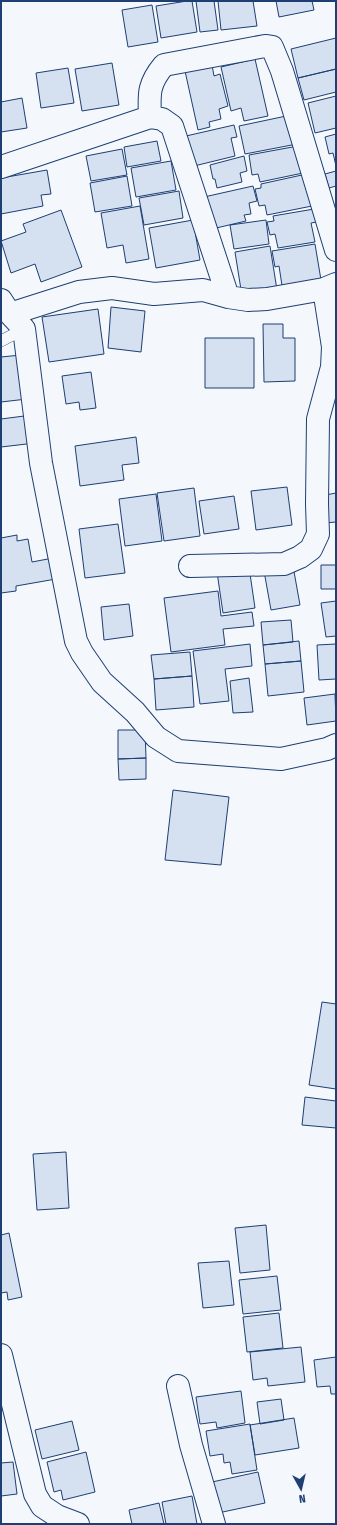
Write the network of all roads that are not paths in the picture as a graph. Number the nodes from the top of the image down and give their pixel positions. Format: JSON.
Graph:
{"nodes":[{"id":1,"x":150,"y":117,"type":"junction"},
{"id":2,"x":1,"y":167,"type":"edge"},
{"id":3,"x":336,"y":250,"type":"edge"},
{"id":4,"x":330,"y":286,"type":"edge"},
{"id":5,"x":228,"y":297,"type":"junction"},
{"id":6,"x":12,"y":314,"type":"edge"},
{"id":7,"x":1,"y":341,"type":"edge"},
{"id":8,"x":190,"y":566,"type":"dead end"},
{"id":9,"x":336,"y":745,"type":"edge"},
{"id":10,"x":1,"y":1355,"type":"edge"},
{"id":11,"x":178,"y":1386,"type":"dead end"},
{"id":12,"x":78,"y":1524,"type":"edge"},
{"id":13,"x":214,"y":1524,"type":"edge"}],
"edges":[{"from":1,"to":2,"type":"street"},
{"from":1,"to":3,"type":"street"},
{"from":1,"to":5,"type":"street"},
{"from":4,"to":5,"type":"street"},
{"from":4,"to":8,"type":"street"},
{"from":5,"to":6,"type":"street"},
{"from":6,"to":7,"type":"lane"},
{"from":6,"to":9,"type":"street"},
{"from":10,"to":12,"type":"street"},
{"from":11,"to":13,"type":"street"}]}
